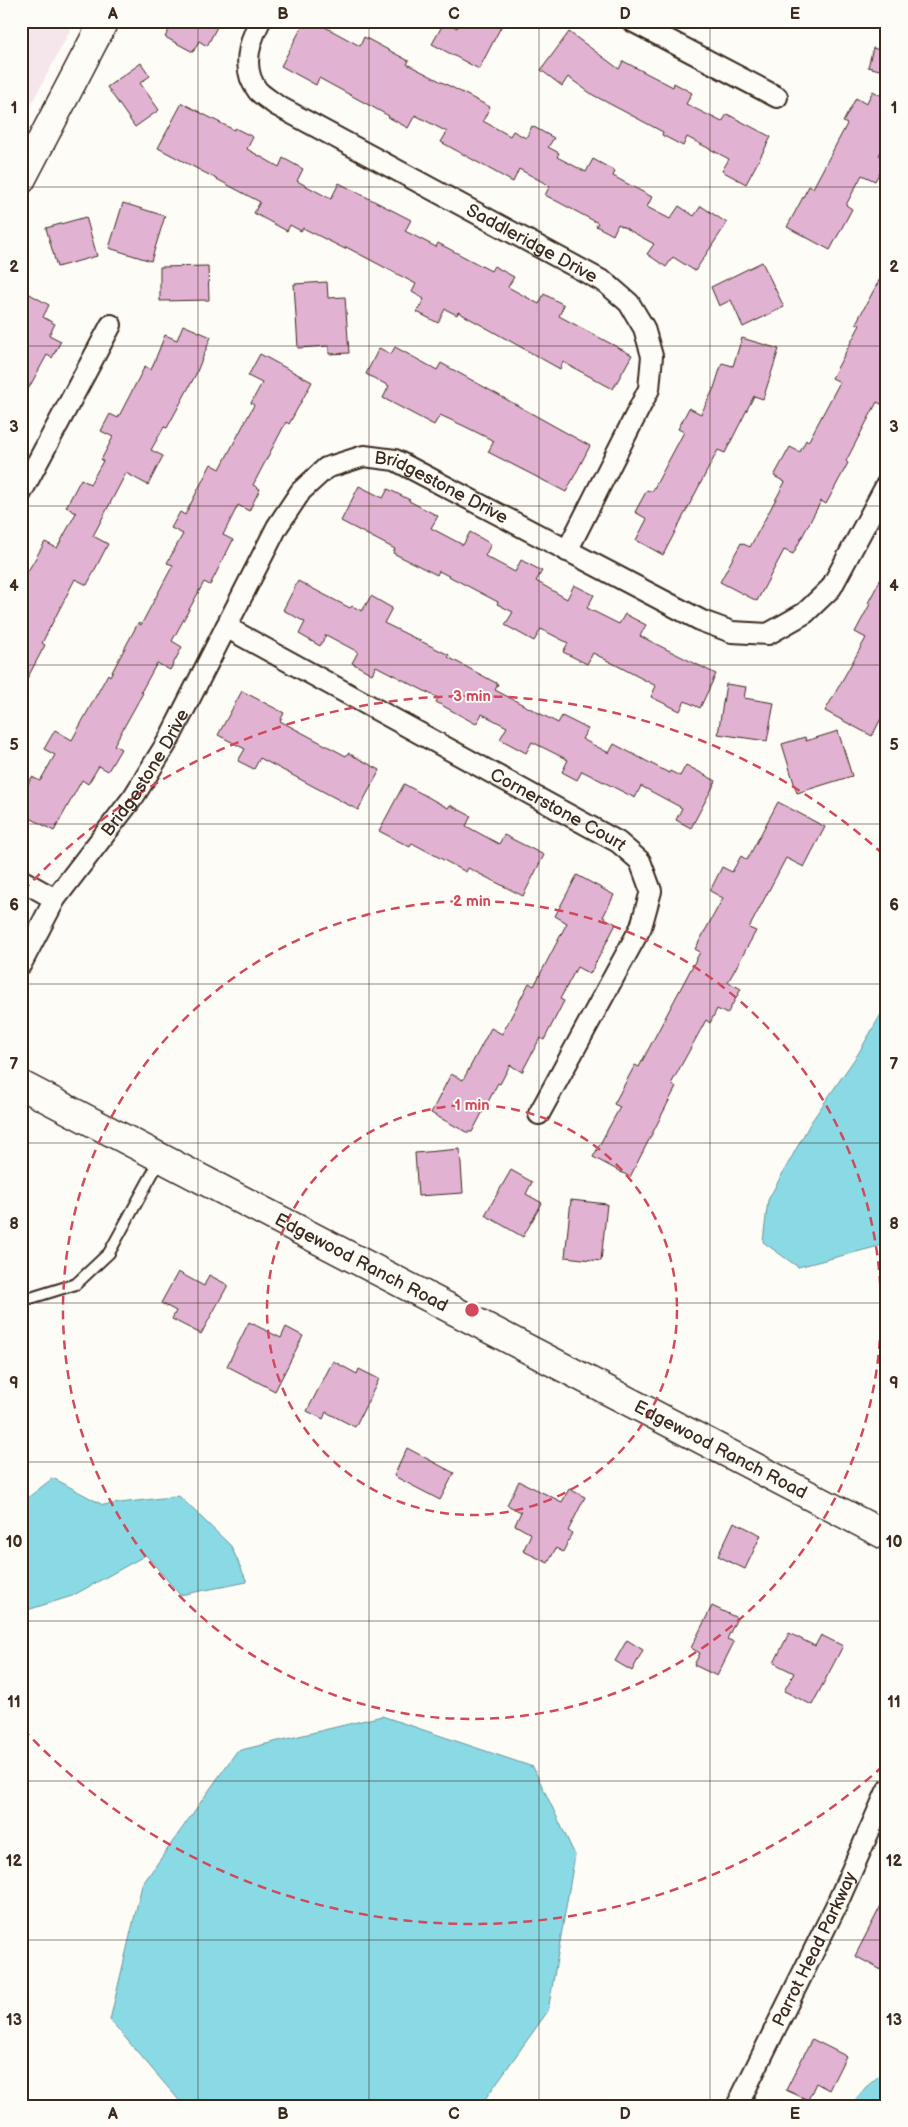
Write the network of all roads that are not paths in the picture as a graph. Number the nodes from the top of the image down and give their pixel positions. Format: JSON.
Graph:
{"nodes":[{"id":1,"x":104,"y":21,"type":"edge"},
{"id":2,"x":260,"y":21,"type":"edge"},
{"id":3,"x":632,"y":21,"type":"edge"},
{"id":4,"x":778,"y":97,"type":"dead end"},
{"id":5,"x":21,"y":180,"type":"edge"},
{"id":6,"x":111,"y":325,"type":"dead end"},
{"id":7,"x":887,"y":484,"type":"edge"},
{"id":8,"x":21,"y":493,"type":"edge"},
{"id":9,"x":567,"y":551,"type":"junction"},
{"id":10,"x":226,"y":627,"type":"junction"},
{"id":11,"x":21,"y":880,"type":"edge"},
{"id":12,"x":55,"y":899,"type":"junction"},
{"id":13,"x":21,"y":964,"type":"edge"},
{"id":14,"x":21,"y":1085,"type":"edge"},
{"id":15,"x":539,"y":1114,"type":"dead end"},
{"id":16,"x":161,"y":1159,"type":"junction"},
{"id":17,"x":21,"y":1301,"type":"edge"},
{"id":18,"x":887,"y":1536,"type":"edge"},
{"id":19,"x":887,"y":1791,"type":"edge"},
{"id":20,"x":738,"y":2106,"type":"edge"}],
"edges":[{"from":1,"to":5,"type":"street"},
{"from":2,"to":9,"type":"street","name":"Saddleridge Drive"},
{"from":3,"to":4,"type":"street"},
{"from":6,"to":8,"type":"street"},
{"from":7,"to":9,"type":"street","name":"Bridgestone Drive"},
{"from":9,"to":10,"type":"street","name":"Bridgestone Drive"},
{"from":10,"to":12,"type":"street","name":"Bridgestone Drive"},
{"from":10,"to":15,"type":"street","name":"Cornerstone Court"},
{"from":11,"to":12,"type":"street"},
{"from":12,"to":13,"type":"street","name":"Bridgestone Drive"},
{"from":14,"to":16,"type":"street","name":"Edgewood Ranch Road"},
{"from":16,"to":17,"type":"lane"},
{"from":16,"to":18,"type":"street","name":"Edgewood Ranch Road"},
{"from":19,"to":20,"type":"street","name":"Parrot Head Parkway"}]}
